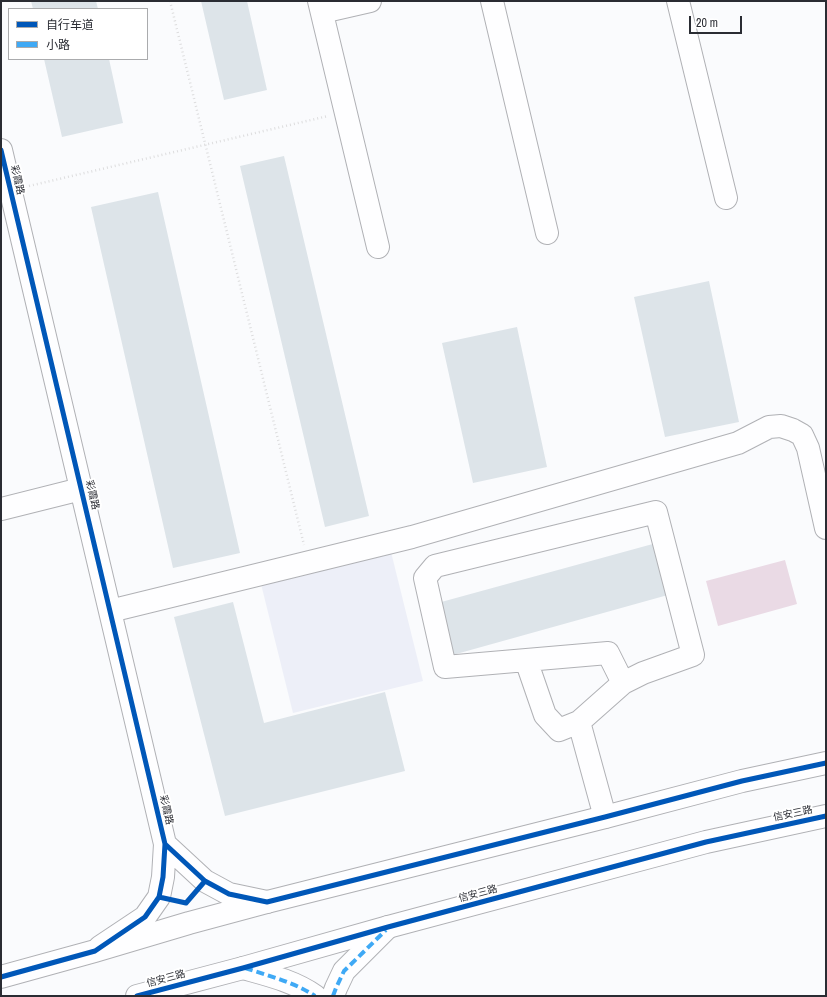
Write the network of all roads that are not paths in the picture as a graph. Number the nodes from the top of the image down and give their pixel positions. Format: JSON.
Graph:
{"nodes":[{"id":1,"x":370,"y":1,"type":"edge"},
{"id":2,"x":492,"y":1,"type":"edge"},
{"id":3,"x":678,"y":1,"type":"edge"},
{"id":4,"x":321,"y":6,"type":"edge"},
{"id":5,"x":1,"y":150,"type":"edge"},
{"id":6,"x":726,"y":198,"type":"dead end"},
{"id":7,"x":547,"y":233,"type":"dead end"},
{"id":8,"x":378,"y":248,"type":"dead end"},
{"id":9,"x":81,"y":489,"type":"junction"},
{"id":10,"x":1,"y":509,"type":"edge"},
{"id":11,"x":826,"y":528,"type":"edge"},
{"id":12,"x":110,"y":611,"type":"junction"},
{"id":13,"x":526,"y":660,"type":"junction"},
{"id":14,"x":623,"y":683,"type":"junction"},
{"id":15,"x":579,"y":722,"type":"junction"},
{"id":16,"x":826,"y":763,"type":"edge"},
{"id":17,"x":826,"y":816,"type":"edge"},
{"id":18,"x":605,"y":817,"type":"junction"},
{"id":19,"x":165,"y":844,"type":"junction"},
{"id":20,"x":267,"y":902,"type":"junction"},
{"id":21,"x":388,"y":927,"type":"junction"},
{"id":22,"x":95,"y":951,"type":"junction"},
{"id":23,"x":243,"y":968,"type":"junction"},
{"id":24,"x":1,"y":976,"type":"edge"},
{"id":25,"x":137,"y":996,"type":"edge"},
{"id":26,"x":315,"y":996,"type":"edge"},
{"id":27,"x":333,"y":996,"type":"edge"}],
"edges":[{"from":1,"to":4,"type":"street"},
{"from":2,"to":7,"type":"street"},
{"from":3,"to":6,"type":"street"},
{"from":4,"to":8,"type":"street"},
{"from":5,"to":9,"type":"street","name":"彩霞路"},
{"from":9,"to":10,"type":"street"},
{"from":9,"to":12,"type":"street","name":"彩霞路"},
{"from":11,"to":12,"type":"street"},
{"from":12,"to":19,"type":"street","name":"彩霞路"},
{"from":13,"to":14,"type":"street"},
{"from":13,"to":14,"type":"street"},
{"from":13,"to":15,"type":"street"},
{"from":14,"to":15,"type":"street"},
{"from":15,"to":18,"type":"street"},
{"from":16,"to":18,"type":"street"},
{"from":17,"to":21,"type":"street","name":"信安三路"},
{"from":18,"to":20,"type":"street"},
{"from":19,"to":20,"type":"street"},
{"from":19,"to":22,"type":"street","name":"彩霞路"},
{"from":20,"to":22,"type":"street"},
{"from":21,"to":23,"type":"street","name":"信安三路"},
{"from":21,"to":27,"type":"street"},
{"from":22,"to":24,"type":"street"},
{"from":23,"to":25,"type":"street","name":"信安三路"},
{"from":23,"to":26,"type":"street"}]}
